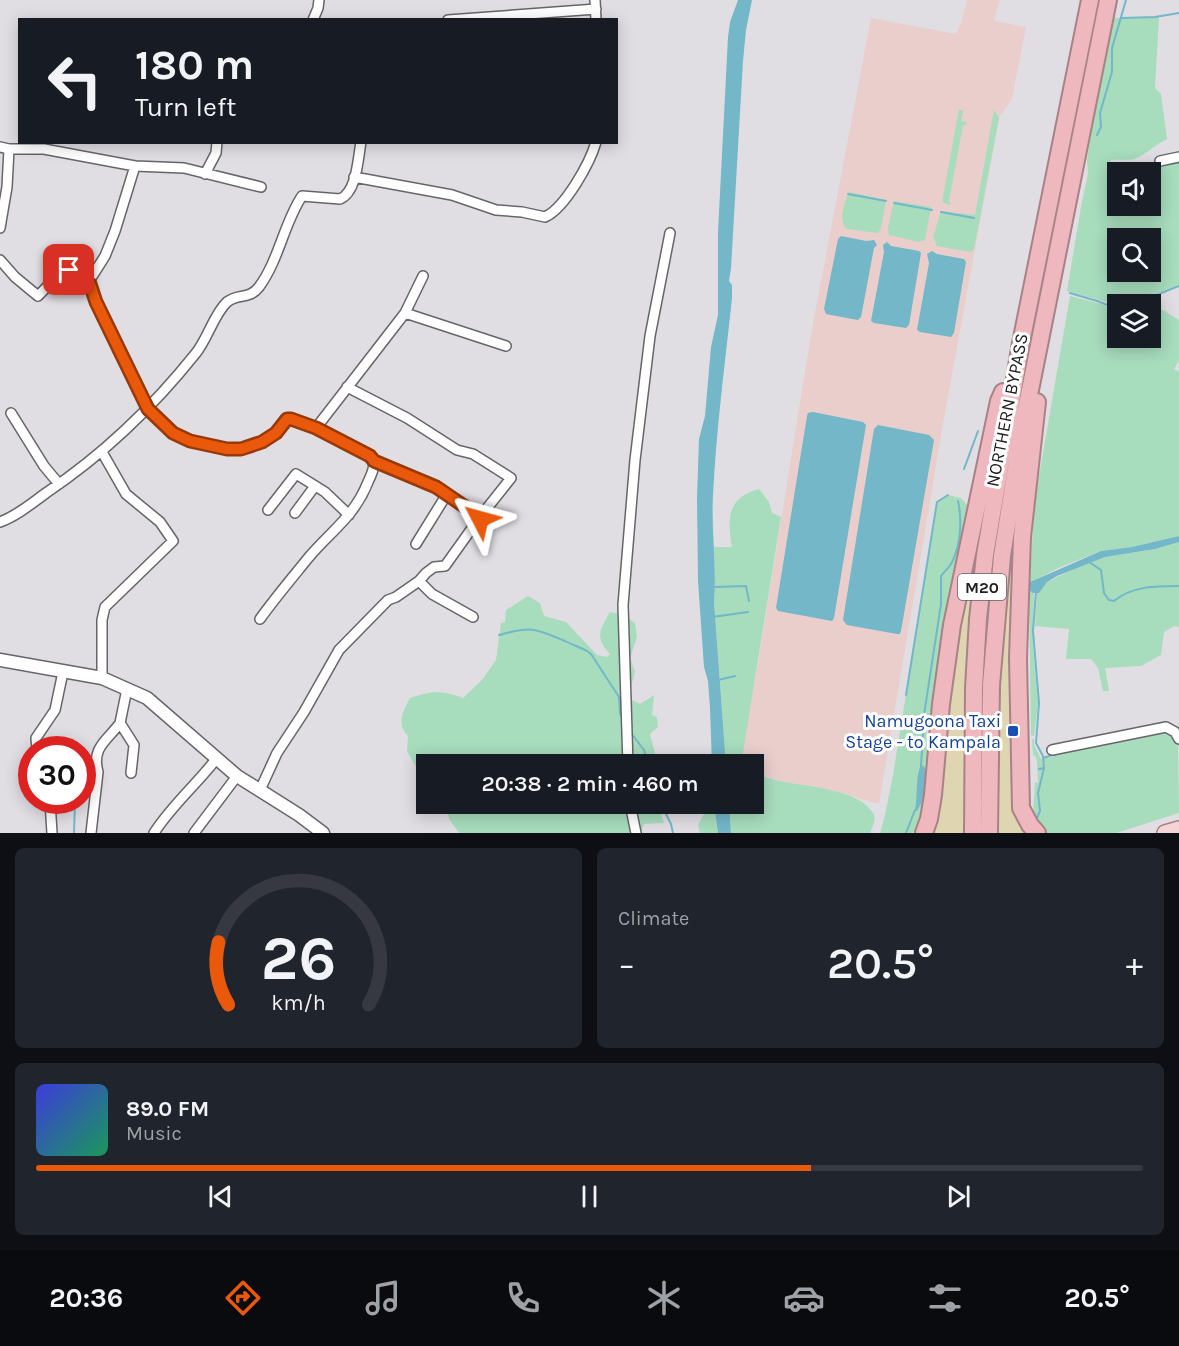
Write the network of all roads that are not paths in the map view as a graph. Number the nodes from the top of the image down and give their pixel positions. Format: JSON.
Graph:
{"nodes":[{"id":1,"x":319,"y":0,"type":"edge"},
{"id":2,"x":1090,"y":0,"type":"edge"},
{"id":3,"x":1108,"y":0,"type":"edge"},
{"id":4,"x":595,"y":4,"type":"edge"},
{"id":5,"x":314,"y":18,"type":"edge"},
{"id":6,"x":466,"y":18,"type":"edge"},
{"id":7,"x":217,"y":144,"type":"edge"},
{"id":8,"x":361,"y":144,"type":"edge"},
{"id":9,"x":595,"y":144,"type":"edge"},
{"id":10,"x":4,"y":148,"type":"edge"},
{"id":11,"x":1179,"y":158,"type":"edge"},
{"id":12,"x":1160,"y":161,"type":"dead end"},
{"id":13,"x":135,"y":166,"type":"junction"},
{"id":14,"x":205,"y":174,"type":"junction"},
{"id":15,"x":354,"y":177,"type":"junction"},
{"id":16,"x":261,"y":187,"type":"dead end"},
{"id":17,"x":0,"y":228,"type":"edge"},
{"id":18,"x":670,"y":234,"type":"dead end"},
{"id":19,"x":0,"y":260,"type":"edge"},
{"id":20,"x":423,"y":276,"type":"dead end"},
{"id":21,"x":90,"y":284,"type":"junction"},
{"id":22,"x":405,"y":313,"type":"junction"},
{"id":23,"x":1022,"y":343,"type":"junction"},
{"id":24,"x":506,"y":346,"type":"dead end"},
{"id":25,"x":1039,"y":350,"type":"junction"},
{"id":26,"x":346,"y":387,"type":"junction"},
{"id":27,"x":148,"y":409,"type":"junction"},
{"id":28,"x":11,"y":413,"type":"dead end"},
{"id":29,"x":316,"y":428,"type":"junction"},
{"id":30,"x":102,"y":452,"type":"junction"},
{"id":31,"x":374,"y":461,"type":"junction"},
{"id":32,"x":59,"y":484,"type":"junction"},
{"id":33,"x":315,"y":486,"type":"junction"},
{"id":34,"x":447,"y":494,"type":"junction"},
{"id":35,"x":268,"y":510,"type":"dead end"},
{"id":36,"x":296,"y":513,"type":"dead end"},
{"id":37,"x":349,"y":515,"type":"junction"},
{"id":38,"x":480,"y":517,"type":"junction"},
{"id":39,"x":0,"y":522,"type":"edge"},
{"id":40,"x":416,"y":544,"type":"dead end"},
{"id":41,"x":419,"y":581,"type":"junction"},
{"id":42,"x":473,"y":617,"type":"dead end"},
{"id":43,"x":260,"y":619,"type":"dead end"},
{"id":44,"x":0,"y":660,"type":"edge"},
{"id":45,"x":63,"y":672,"type":"junction"},
{"id":46,"x":102,"y":678,"type":"junction"},
{"id":47,"x":127,"y":689,"type":"junction"},
{"id":48,"x":120,"y":723,"type":"junction"},
{"id":49,"x":37,"y":736,"type":"edge"},
{"id":50,"x":1179,"y":739,"type":"edge"},
{"id":51,"x":1052,"y":750,"type":"dead end"},
{"id":52,"x":627,"y":754,"type":"edge"},
{"id":53,"x":217,"y":758,"type":"junction"},
{"id":54,"x":130,"y":773,"type":"dead end"},
{"id":55,"x":237,"y":776,"type":"junction"},
{"id":56,"x":260,"y":790,"type":"junction"},
{"id":57,"x":50,"y":814,"type":"edge"},
{"id":58,"x":632,"y":814,"type":"edge"},
{"id":59,"x":1179,"y":829,"type":"edge"},
{"id":60,"x":51,"y":833,"type":"edge"},
{"id":61,"x":91,"y":833,"type":"edge"},
{"id":62,"x":154,"y":833,"type":"edge"},
{"id":63,"x":194,"y":833,"type":"edge"},
{"id":64,"x":322,"y":833,"type":"edge"},
{"id":65,"x":636,"y":833,"type":"edge"},
{"id":66,"x":924,"y":833,"type":"edge"},
{"id":67,"x":974,"y":833,"type":"edge"},
{"id":68,"x":989,"y":833,"type":"edge"},
{"id":69,"x":1037,"y":833,"type":"edge"},
{"id":70,"x":1165,"y":833,"type":"edge"}],
"edges":[{"from":1,"to":5,"type":"street"},
{"from":2,"to":23,"type":"highway","name":"NORTHERN BYPASS"},
{"from":3,"to":25,"type":"highway","name":"NORTHERN BYPASS","number":"M20"},
{"from":4,"to":6,"type":"street"},
{"from":7,"to":14,"type":"street"},
{"from":8,"to":15,"type":"street"},
{"from":9,"to":15,"type":"street"},
{"from":10,"to":13,"type":"street"},
{"from":10,"to":17,"type":"street"},
{"from":11,"to":12,"type":"street"},
{"from":13,"to":14,"type":"street"},
{"from":13,"to":21,"type":"street"},
{"from":14,"to":16,"type":"street"},
{"from":15,"to":27,"type":"street"},
{"from":18,"to":52,"type":"street"},
{"from":19,"to":21,"type":"street"},
{"from":20,"to":22,"type":"street"},
{"from":21,"to":27,"type":"street"},
{"from":22,"to":24,"type":"street"},
{"from":22,"to":26,"type":"street"},
{"from":23,"to":66,"type":"highway"},
{"from":23,"to":67,"type":"highway","name":"NORTHERN BYPASS","number":"M20"},
{"from":25,"to":68,"type":"highway","name":"NORTHERN BYPASS","number":"M20"},
{"from":25,"to":69,"type":"highway"},
{"from":26,"to":29,"type":"street"},
{"from":26,"to":38,"type":"street"},
{"from":27,"to":29,"type":"street"},
{"from":27,"to":30,"type":"street"},
{"from":28,"to":32,"type":"street"},
{"from":29,"to":31,"type":"street"},
{"from":30,"to":32,"type":"street"},
{"from":30,"to":46,"type":"street"},
{"from":31,"to":34,"type":"street"},
{"from":31,"to":37,"type":"street"},
{"from":32,"to":39,"type":"street"},
{"from":33,"to":35,"type":"street"},
{"from":33,"to":36,"type":"street"},
{"from":33,"to":37,"type":"street"},
{"from":34,"to":38,"type":"street"},
{"from":34,"to":40,"type":"street"},
{"from":37,"to":43,"type":"street"},
{"from":38,"to":41,"type":"street"},
{"from":41,"to":42,"type":"street"},
{"from":41,"to":56,"type":"street"},
{"from":44,"to":45,"type":"street"},
{"from":45,"to":46,"type":"street"},
{"from":45,"to":49,"type":"street"},
{"from":46,"to":47,"type":"street"},
{"from":47,"to":48,"type":"street"},
{"from":47,"to":53,"type":"street"},
{"from":48,"to":54,"type":"street"},
{"from":48,"to":61,"type":"street"},
{"from":50,"to":51,"type":"street"},
{"from":53,"to":55,"type":"street"},
{"from":53,"to":62,"type":"street"},
{"from":55,"to":56,"type":"street"},
{"from":55,"to":63,"type":"street"},
{"from":56,"to":64,"type":"street"},
{"from":57,"to":60,"type":"street"},
{"from":58,"to":65,"type":"street"},
{"from":59,"to":70,"type":"main road"}]}
